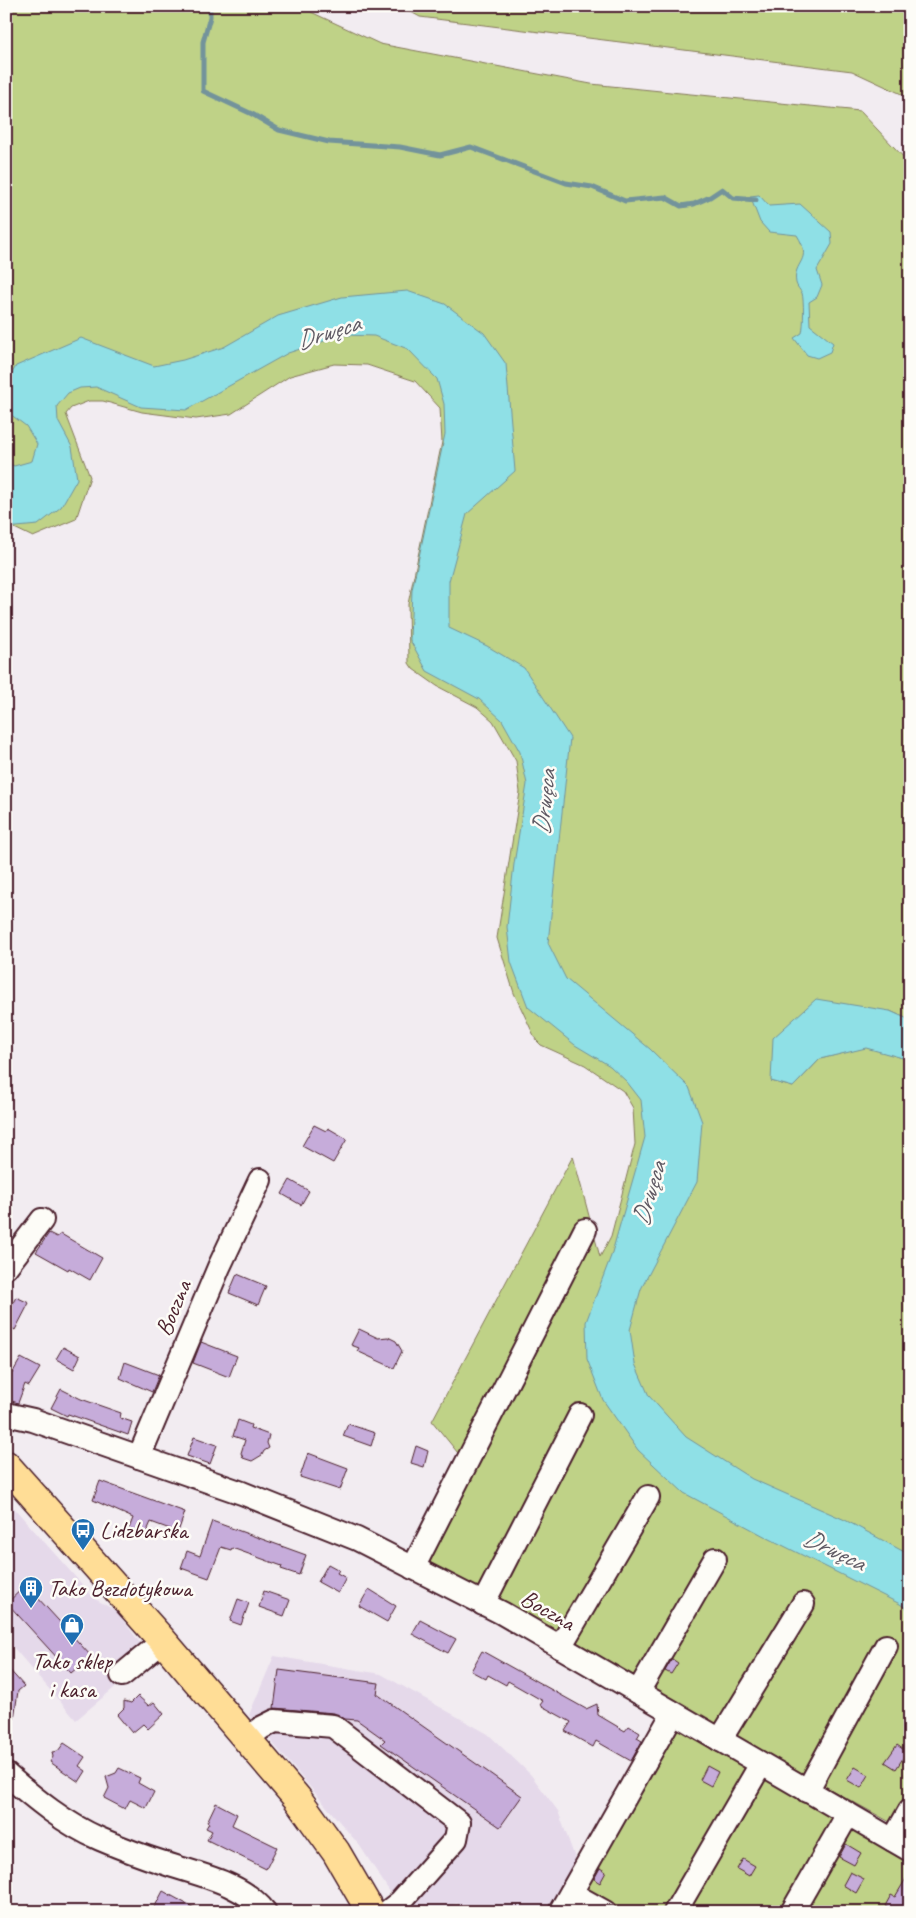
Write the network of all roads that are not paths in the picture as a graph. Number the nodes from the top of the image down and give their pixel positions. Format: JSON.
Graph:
{"nodes":[{"id":1,"x":260,"y":1180,"type":"dead end"},
{"id":2,"x":42,"y":1220,"type":"dead end"},
{"id":3,"x":586,"y":1230,"type":"dead end"},
{"id":4,"x":6,"y":1267,"type":"edge"},
{"id":5,"x":6,"y":1414,"type":"edge"},
{"id":6,"x":580,"y":1416,"type":"dead end"},
{"id":7,"x":139,"y":1457,"type":"junction"},
{"id":8,"x":6,"y":1465,"type":"edge"},
{"id":9,"x":648,"y":1497,"type":"dead end"},
{"id":10,"x":714,"y":1560,"type":"dead end"},
{"id":11,"x":413,"y":1568,"type":"junction"},
{"id":12,"x":483,"y":1604,"type":"junction"},
{"id":13,"x":803,"y":1604,"type":"dead end"},
{"id":14,"x":163,"y":1641,"type":"junction"},
{"id":15,"x":886,"y":1646,"type":"dead end"},
{"id":16,"x":560,"y":1647,"type":"junction"},
{"id":17,"x":122,"y":1675,"type":"dead end"},
{"id":18,"x":638,"y":1692,"type":"junction"},
{"id":19,"x":673,"y":1713,"type":"junction"},
{"id":20,"x":247,"y":1740,"type":"junction"},
{"id":21,"x":720,"y":1740,"type":"junction"},
{"id":22,"x":761,"y":1764,"type":"junction"},
{"id":23,"x":6,"y":1774,"type":"edge"},
{"id":24,"x":807,"y":1790,"type":"junction"},
{"id":25,"x":910,"y":1810,"type":"edge"},
{"id":26,"x":848,"y":1814,"type":"junction"},
{"id":27,"x":901,"y":1845,"type":"edge"},
{"id":28,"x":566,"y":1902,"type":"edge"},
{"id":29,"x":265,"y":1912,"type":"edge"},
{"id":30,"x":371,"y":1912,"type":"edge"},
{"id":31,"x":387,"y":1912,"type":"edge"},
{"id":32,"x":605,"y":1912,"type":"edge"},
{"id":33,"x":675,"y":1912,"type":"edge"},
{"id":34,"x":792,"y":1912,"type":"edge"}],
"edges":[{"from":1,"to":7,"type":"street","name":"Boczna"},
{"from":2,"to":4,"type":"street"},
{"from":3,"to":11,"type":"street"},
{"from":5,"to":7,"type":"street","name":"Boczna"},
{"from":6,"to":12,"type":"street"},
{"from":7,"to":11,"type":"street","name":"Boczna"},
{"from":8,"to":14,"type":"main road"},
{"from":9,"to":16,"type":"street"},
{"from":10,"to":18,"type":"street"},
{"from":11,"to":12,"type":"street","name":"Boczna"},
{"from":12,"to":16,"type":"street","name":"Boczna"},
{"from":13,"to":21,"type":"street"},
{"from":14,"to":17,"type":"street"},
{"from":14,"to":20,"type":"main road"},
{"from":15,"to":24,"type":"street"},
{"from":16,"to":18,"type":"street","name":"Boczna"},
{"from":18,"to":19,"type":"street","name":"Boczna"},
{"from":19,"to":21,"type":"street","name":"Boczna"},
{"from":19,"to":28,"type":"street"},
{"from":20,"to":30,"type":"main road"},
{"from":20,"to":31,"type":"street"},
{"from":21,"to":22,"type":"street","name":"Boczna"},
{"from":22,"to":24,"type":"street","name":"Boczna"},
{"from":22,"to":33,"type":"street"},
{"from":23,"to":29,"type":"street"},
{"from":24,"to":26,"type":"street","name":"Boczna"},
{"from":25,"to":27,"type":"street"},
{"from":26,"to":27,"type":"street","name":"Boczna"},
{"from":26,"to":34,"type":"street"},
{"from":28,"to":32,"type":"street"}]}
